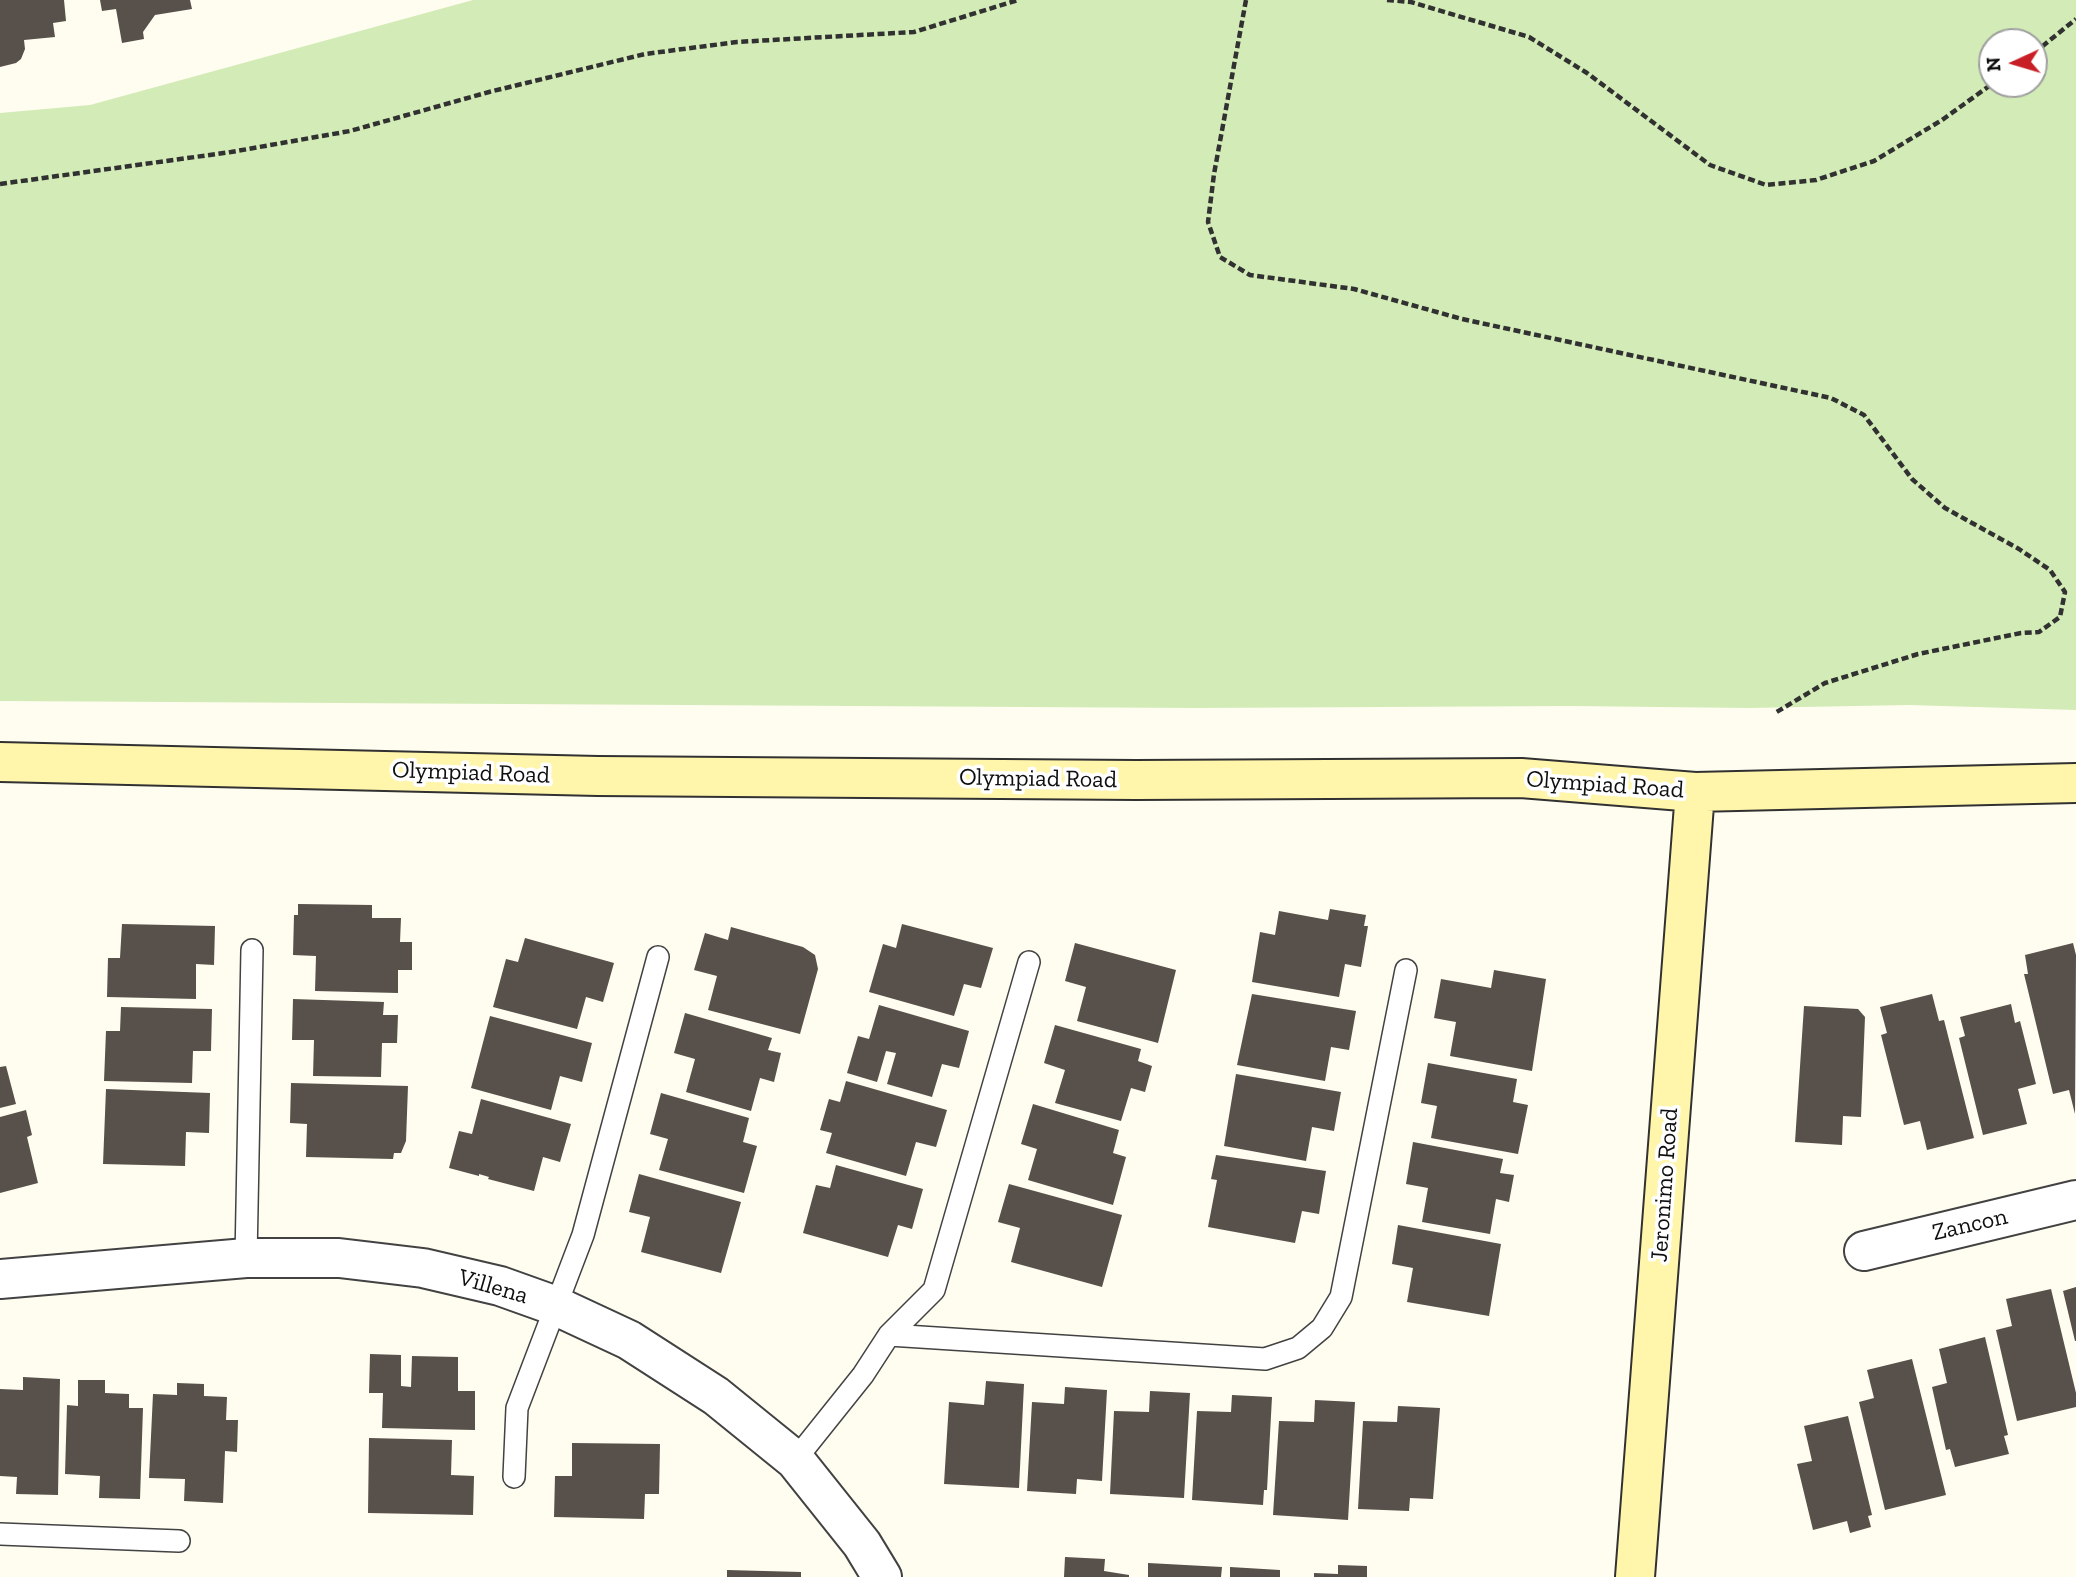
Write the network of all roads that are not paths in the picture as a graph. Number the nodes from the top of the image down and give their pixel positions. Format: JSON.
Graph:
{"nodes":[{"id":1,"x":0,"y":762,"type":"edge"},
{"id":2,"x":2076,"y":783,"type":"edge"},
{"id":3,"x":1695,"y":792,"type":"junction"},
{"id":4,"x":252,"y":950,"type":"dead end"},
{"id":5,"x":658,"y":957,"type":"dead end"},
{"id":6,"x":1030,"y":962,"type":"dead end"},
{"id":7,"x":1406,"y":971,"type":"dead end"},
{"id":8,"x":2076,"y":1200,"type":"edge"},
{"id":9,"x":1864,"y":1251,"type":"dead end"},
{"id":10,"x":246,"y":1258,"type":"junction"},
{"id":11,"x":0,"y":1279,"type":"edge"},
{"id":12,"x":556,"y":1306,"type":"junction"},
{"id":13,"x":889,"y":1335,"type":"junction"},
{"id":14,"x":796,"y":1460,"type":"junction"},
{"id":15,"x":514,"y":1477,"type":"dead end"},
{"id":16,"x":0,"y":1534,"type":"edge"},
{"id":17,"x":180,"y":1541,"type":"dead end"},
{"id":18,"x":882,"y":1577,"type":"edge"},
{"id":19,"x":1635,"y":1577,"type":"edge"}],
"edges":[{"from":1,"to":3,"type":"main road","name":"Olympiad Road"},
{"from":2,"to":3,"type":"main road","name":"Olympiad Road"},
{"from":3,"to":19,"type":"main road","name":"Jeronimo Road"},
{"from":4,"to":10,"type":"lane"},
{"from":5,"to":12,"type":"lane"},
{"from":6,"to":13,"type":"lane"},
{"from":7,"to":13,"type":"lane"},
{"from":8,"to":9,"type":"street","name":"Zancon"},
{"from":10,"to":11,"type":"street","name":"Villena"},
{"from":10,"to":12,"type":"street","name":"Villena"},
{"from":12,"to":14,"type":"street","name":"Villena"},
{"from":12,"to":15,"type":"lane"},
{"from":13,"to":14,"type":"lane"},
{"from":14,"to":18,"type":"street","name":"Villena"},
{"from":16,"to":17,"type":"lane"}]}
